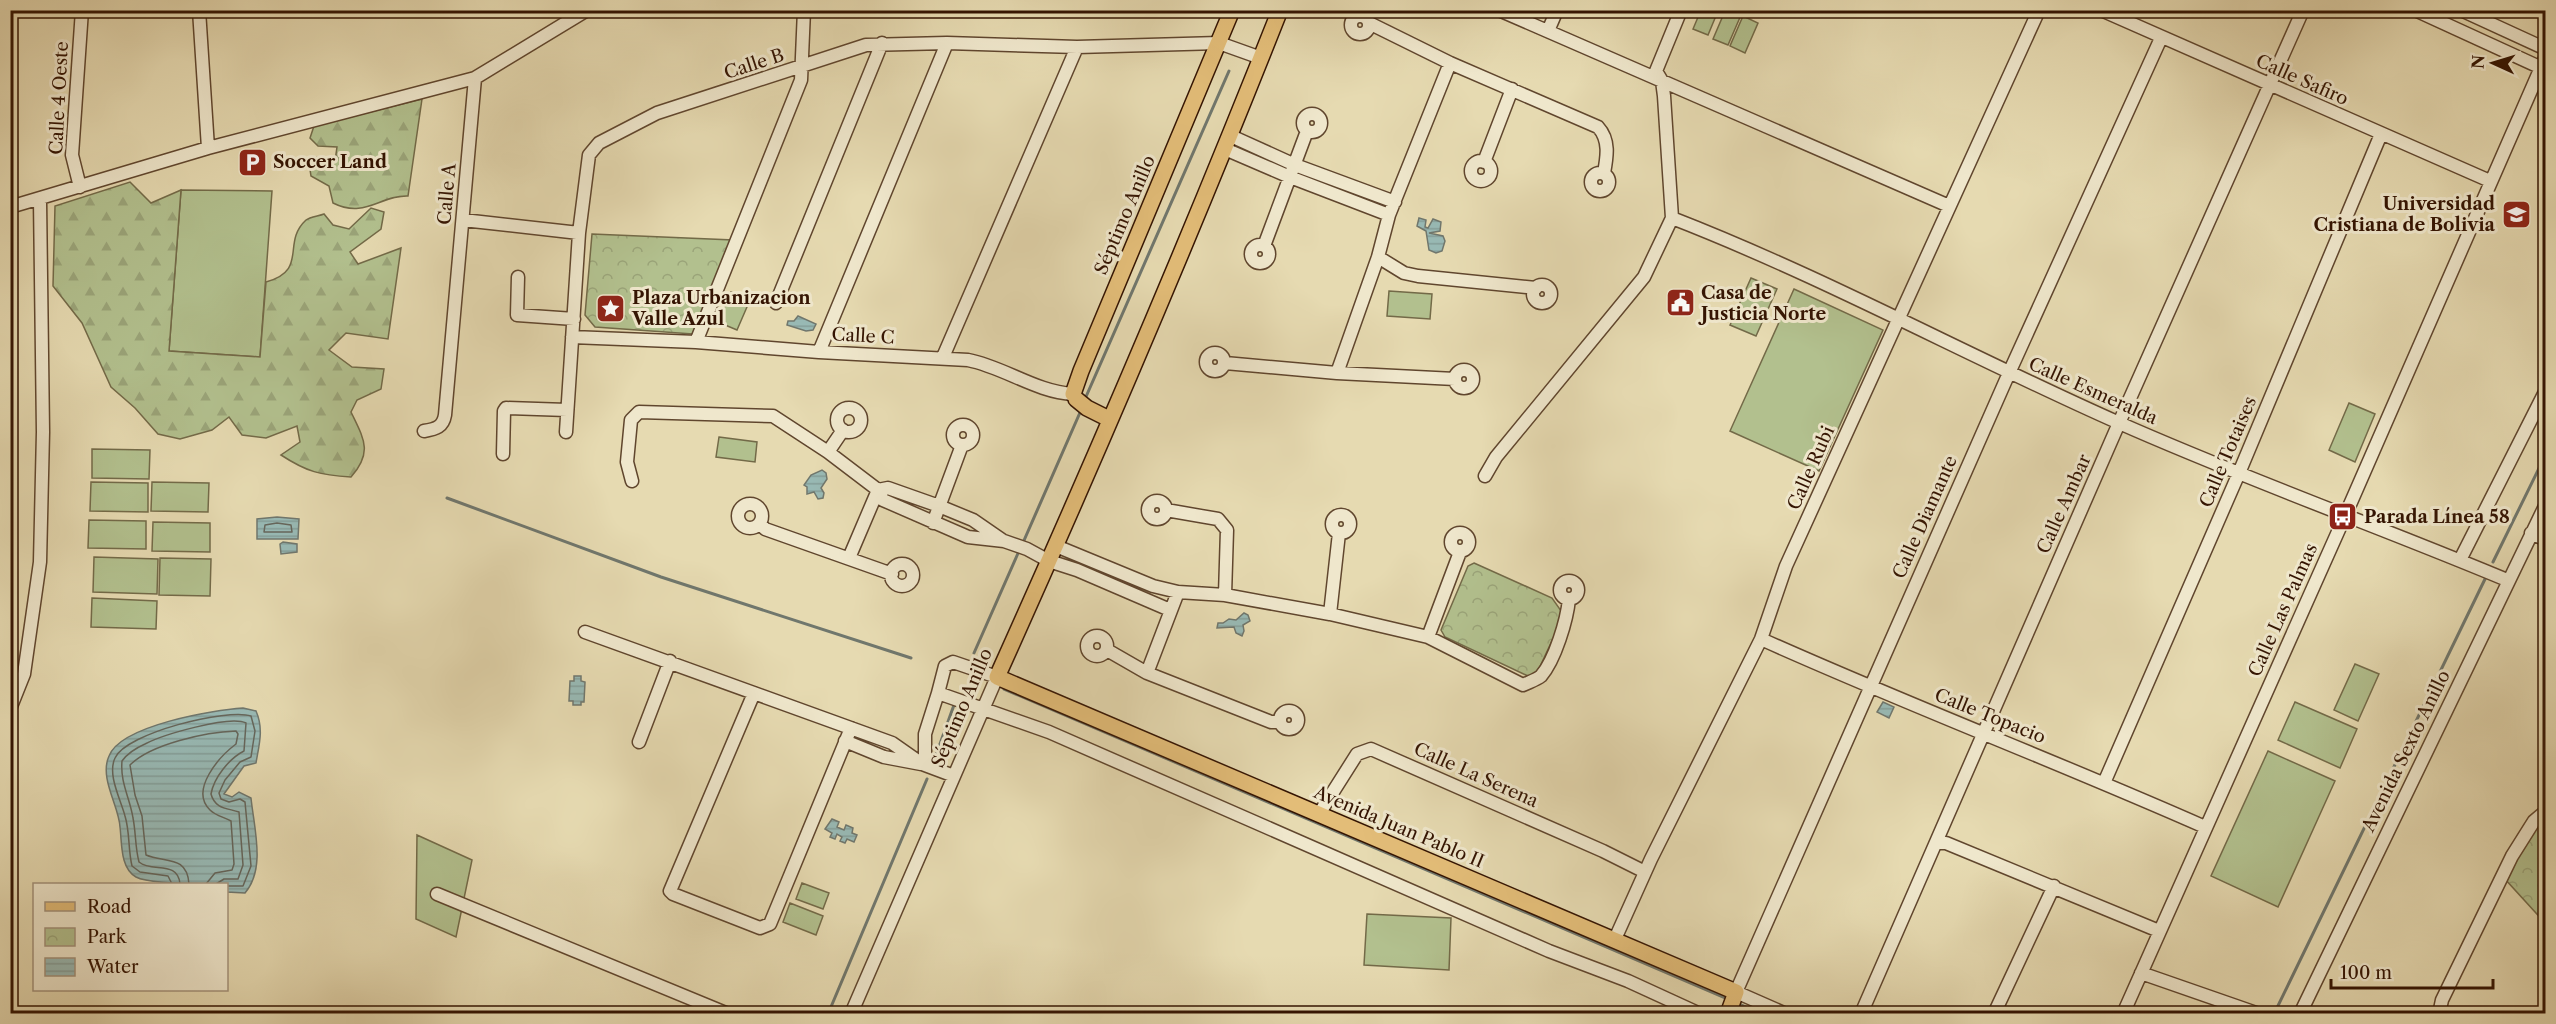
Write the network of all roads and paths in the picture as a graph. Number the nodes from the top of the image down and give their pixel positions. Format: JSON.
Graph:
{"nodes":[{"id":1,"x":82,"y":10,"type":"edge"},
{"id":2,"x":199,"y":10,"type":"edge"},
{"id":3,"x":587,"y":10,"type":"edge"},
{"id":4,"x":804,"y":10,"type":"edge"},
{"id":5,"x":1232,"y":10,"type":"edge"},
{"id":6,"x":1280,"y":10,"type":"edge"},
{"id":7,"x":1499,"y":10,"type":"edge"},
{"id":8,"x":1557,"y":10,"type":"edge"},
{"id":9,"x":1681,"y":10,"type":"edge"},
{"id":10,"x":2039,"y":10,"type":"edge"},
{"id":11,"x":2101,"y":10,"type":"edge"},
{"id":12,"x":2303,"y":10,"type":"edge"},
{"id":13,"x":2415,"y":10,"type":"edge"},
{"id":14,"x":2461,"y":10,"type":"edge"},
{"id":15,"x":1369,"y":23,"type":"dead end"},
{"id":16,"x":1548,"y":31,"type":"junction"},
{"id":17,"x":2161,"y":38,"type":"junction"},
{"id":18,"x":882,"y":43,"type":"junction"},
{"id":19,"x":1219,"y":43,"type":"junction"},
{"id":20,"x":947,"y":44,"type":"junction"},
{"id":21,"x":1077,"y":47,"type":"junction"},
{"id":22,"x":2546,"y":49,"type":"edge"},
{"id":23,"x":1261,"y":58,"type":"junction"},
{"id":24,"x":1450,"y":63,"type":"junction"},
{"id":25,"x":2544,"y":65,"type":"edge"},
{"id":26,"x":802,"y":68,"type":"junction"},
{"id":27,"x":475,"y":78,"type":"junction"},
{"id":28,"x":1662,"y":81,"type":"junction"},
{"id":29,"x":2270,"y":85,"type":"junction"},
{"id":30,"x":1512,"y":89,"type":"junction"},
{"id":31,"x":1307,"y":131,"type":"dead end"},
{"id":32,"x":2381,"y":134,"type":"junction"},
{"id":33,"x":1228,"y":142,"type":"junction"},
{"id":34,"x":208,"y":148,"type":"junction"},
{"id":35,"x":1484,"y":162,"type":"dead end"},
{"id":36,"x":1294,"y":165,"type":"junction"},
{"id":37,"x":1604,"y":173,"type":"dead end"},
{"id":38,"x":1290,"y":177,"type":"junction"},
{"id":39,"x":2490,"y":181,"type":"junction"},
{"id":40,"x":80,"y":187,"type":"junction"},
{"id":41,"x":40,"y":200,"type":"junction"},
{"id":42,"x":1395,"y":202,"type":"junction"},
{"id":43,"x":1949,"y":206,"type":"junction"},
{"id":44,"x":10,"y":207,"type":"edge"},
{"id":45,"x":1389,"y":215,"type":"junction"},
{"id":46,"x":1672,"y":218,"type":"junction"},
{"id":47,"x":463,"y":220,"type":"junction"},
{"id":48,"x":579,"y":233,"type":"junction"},
{"id":49,"x":1264,"y":246,"type":"dead end"},
{"id":50,"x":1378,"y":257,"type":"junction"},
{"id":51,"x":518,"y":277,"type":"dead end"},
{"id":52,"x":1536,"y":288,"type":"dead end"},
{"id":53,"x":776,"y":303,"type":"dead end"},
{"id":54,"x":1898,"y":318,"type":"junction"},
{"id":55,"x":574,"y":319,"type":"junction"},
{"id":56,"x":572,"y":337,"type":"junction"},
{"id":57,"x":696,"y":342,"type":"junction"},
{"id":58,"x":819,"y":352,"type":"junction"},
{"id":59,"x":943,"y":357,"type":"junction"},
{"id":60,"x":1224,"y":363,"type":"dead end"},
{"id":61,"x":1337,"y":373,"type":"junction"},
{"id":62,"x":2009,"y":373,"type":"junction"},
{"id":63,"x":1455,"y":379,"type":"dead end"},
{"id":64,"x":2546,"y":390,"type":"edge"},
{"id":65,"x":1079,"y":401,"type":"junction"},
{"id":66,"x":567,"y":410,"type":"junction"},
{"id":67,"x":1109,"y":419,"type":"junction"},
{"id":68,"x":2119,"y":423,"type":"junction"},
{"id":69,"x":424,"y":430,"type":"dead end"},
{"id":70,"x":843,"y":430,"type":"dead end"},
{"id":71,"x":566,"y":432,"type":"dead end"},
{"id":72,"x":962,"y":445,"type":"dead end"},
{"id":73,"x":828,"y":452,"type":"junction"},
{"id":74,"x":503,"y":454,"type":"dead end"},
{"id":75,"x":2239,"y":472,"type":"junction"},
{"id":76,"x":1485,"y":476,"type":"dead end"},
{"id":77,"x":632,"y":481,"type":"dead end"},
{"id":78,"x":878,"y":490,"type":"junction"},
{"id":79,"x":939,"y":506,"type":"junction"},
{"id":80,"x":1166,"y":510,"type":"dead end"},
{"id":81,"x":2544,"y":512,"type":"edge"},
{"id":82,"x":2344,"y":516,"type":"junction"},
{"id":83,"x":933,"y":523,"type":"junction"},
{"id":84,"x":760,"y":524,"type":"dead end"},
{"id":85,"x":1339,"y":533,"type":"dead end"},
{"id":86,"x":2531,"y":533,"type":"junction"},
{"id":87,"x":2546,"y":540,"type":"edge"},
{"id":88,"x":1007,"y":542,"type":"junction"},
{"id":89,"x":1056,"y":546,"type":"junction"},
{"id":90,"x":1460,"y":552,"type":"dead end"},
{"id":91,"x":849,"y":558,"type":"junction"},
{"id":92,"x":2460,"y":560,"type":"junction"},
{"id":93,"x":1049,"y":561,"type":"junction"},
{"id":94,"x":892,"y":574,"type":"dead end"},
{"id":95,"x":2507,"y":580,"type":"junction"},
{"id":96,"x":1178,"y":592,"type":"junction"},
{"id":97,"x":1225,"y":595,"type":"junction"},
{"id":98,"x":1569,"y":599,"type":"dead end"},
{"id":99,"x":1170,"y":610,"type":"junction"},
{"id":100,"x":1329,"y":614,"type":"junction"},
{"id":101,"x":585,"y":632,"type":"dead end"},
{"id":102,"x":1428,"y":637,"type":"junction"},
{"id":103,"x":1761,"y":639,"type":"junction"},
{"id":104,"x":1107,"y":650,"type":"dead end"},
{"id":105,"x":670,"y":660,"type":"junction"},
{"id":106,"x":1147,"y":673,"type":"junction"},
{"id":107,"x":997,"y":677,"type":"junction"},
{"id":108,"x":1871,"y":688,"type":"junction"},
{"id":109,"x":754,"y":693,"type":"junction"},
{"id":110,"x":938,"y":693,"type":"junction"},
{"id":111,"x":983,"y":707,"type":"junction"},
{"id":112,"x":10,"y":709,"type":"edge"},
{"id":113,"x":1280,"y":721,"type":"dead end"},
{"id":114,"x":851,"y":728,"type":"junction"},
{"id":115,"x":1984,"y":732,"type":"junction"},
{"id":116,"x":845,"y":741,"type":"junction"},
{"id":117,"x":639,"y":742,"type":"dead end"},
{"id":118,"x":923,"y":764,"type":"junction"},
{"id":119,"x":954,"y":776,"type":"junction"},
{"id":120,"x":2104,"y":783,"type":"junction"},
{"id":121,"x":2546,"y":811,"type":"edge"},
{"id":122,"x":1319,"y":814,"type":"junction"},
{"id":123,"x":2205,"y":827,"type":"junction"},
{"id":124,"x":1936,"y":843,"type":"junction"},
{"id":125,"x":1645,"y":872,"type":"junction"},
{"id":126,"x":2054,"y":886,"type":"junction"},
{"id":127,"x":436,"y":894,"type":"dead end"},
{"id":128,"x":2159,"y":931,"type":"junction"},
{"id":129,"x":1615,"y":939,"type":"junction"},
{"id":130,"x":2140,"y":973,"type":"junction"},
{"id":131,"x":1732,"y":1003,"type":"edge"},
{"id":132,"x":2253,"y":1012,"type":"edge"},
{"id":133,"x":728,"y":1014,"type":"edge"},
{"id":134,"x":851,"y":1014,"type":"edge"},
{"id":135,"x":1700,"y":1014,"type":"edge"},
{"id":136,"x":1786,"y":1014,"type":"edge"},
{"id":137,"x":1860,"y":1014,"type":"edge"},
{"id":138,"x":1994,"y":1014,"type":"edge"},
{"id":139,"x":2123,"y":1014,"type":"edge"},
{"id":140,"x":2300,"y":1014,"type":"edge"},
{"id":141,"x":2439,"y":1014,"type":"edge"}],
"edges":[{"from":1,"to":40,"type":"street","name":"Calle 4 Oeste"},
{"from":2,"to":34,"type":"street"},
{"from":3,"to":27,"type":"street"},
{"from":4,"to":26,"type":"street"},
{"from":5,"to":19,"type":"main road","name":"Séptimo Anillo"},
{"from":6,"to":23,"type":"main road","name":"Séptimo Anillo"},
{"from":7,"to":16,"type":"street"},
{"from":8,"to":16,"type":"street"},
{"from":9,"to":28,"type":"street"},
{"from":10,"to":43,"type":"street","name":"Calle Rubi"},
{"from":11,"to":17,"type":"street","name":"Calle Safiro"},
{"from":12,"to":29,"type":"street","name":"Calle Ambar"},
{"from":13,"to":25,"type":"street"},
{"from":14,"to":22,"type":"street"},
{"from":15,"to":24,"type":"street"},
{"from":16,"to":28,"type":"street"},
{"from":17,"to":29,"type":"street","name":"Calle Safiro"},
{"from":17,"to":62,"type":"street","name":"Calle Diamante"},
{"from":18,"to":20,"type":"street","name":"Calle B"},
{"from":18,"to":26,"type":"street","name":"Calle B"},
{"from":18,"to":53,"type":"street"},
{"from":19,"to":21,"type":"street","name":"Calle B"},
{"from":19,"to":23,"type":"street"},
{"from":19,"to":65,"type":"main road","name":"Séptimo Anillo"},
{"from":20,"to":21,"type":"street","name":"Calle B"},
{"from":20,"to":58,"type":"street"},
{"from":21,"to":59,"type":"street"},
{"from":23,"to":33,"type":"main road","name":"Séptimo Anillo"},
{"from":24,"to":30,"type":"street"},
{"from":24,"to":42,"type":"street"},
{"from":25,"to":39,"type":"street","name":"Calle Las Palmas"},
{"from":26,"to":48,"type":"street","name":"Calle B"},
{"from":26,"to":57,"type":"street"},
{"from":27,"to":34,"type":"street"},
{"from":27,"to":47,"type":"street","name":"Calle A"},
{"from":28,"to":43,"type":"street"},
{"from":28,"to":46,"type":"street"},
{"from":29,"to":32,"type":"street","name":"Calle Safiro"},
{"from":29,"to":68,"type":"street","name":"Calle Ambar"},
{"from":30,"to":35,"type":"street"},
{"from":30,"to":37,"type":"street"},
{"from":31,"to":36,"type":"street"},
{"from":32,"to":39,"type":"street","name":"Calle Safiro"},
{"from":32,"to":75,"type":"street","name":"Calle Totaises"},
{"from":33,"to":36,"type":"street"},
{"from":33,"to":38,"type":"street"},
{"from":33,"to":67,"type":"main road","name":"Séptimo Anillo"},
{"from":34,"to":40,"type":"street"},
{"from":36,"to":38,"type":"street"},
{"from":36,"to":42,"type":"street"},
{"from":38,"to":45,"type":"street"},
{"from":38,"to":49,"type":"street"},
{"from":39,"to":82,"type":"street","name":"Calle Las Palmas"},
{"from":40,"to":41,"type":"street"},
{"from":41,"to":44,"type":"street"},
{"from":41,"to":112,"type":"street"},
{"from":42,"to":45,"type":"street"},
{"from":43,"to":54,"type":"street","name":"Calle Rubi"},
{"from":45,"to":50,"type":"street"},
{"from":46,"to":54,"type":"street","name":"Calle Esmeralda"},
{"from":46,"to":76,"type":"street"},
{"from":47,"to":48,"type":"street"},
{"from":47,"to":69,"type":"street","name":"Calle A"},
{"from":48,"to":55,"type":"street","name":"Calle B"},
{"from":50,"to":52,"type":"street"},
{"from":50,"to":61,"type":"street"},
{"from":51,"to":55,"type":"street"},
{"from":54,"to":62,"type":"street","name":"Calle Esmeralda"},
{"from":54,"to":103,"type":"street","name":"Calle Rubi"},
{"from":55,"to":56,"type":"street","name":"Calle B"},
{"from":56,"to":57,"type":"street","name":"Calle C"},
{"from":56,"to":66,"type":"street","name":"Calle B"},
{"from":57,"to":58,"type":"street","name":"Calle C"},
{"from":58,"to":59,"type":"street","name":"Calle C"},
{"from":59,"to":65,"type":"street","name":"Calle C"},
{"from":60,"to":61,"type":"street"},
{"from":61,"to":63,"type":"street"},
{"from":62,"to":68,"type":"street","name":"Calle Esmeralda"},
{"from":62,"to":108,"type":"street","name":"Calle Diamante"},
{"from":64,"to":92,"type":"street"},
{"from":65,"to":67,"type":"main road"},
{"from":66,"to":71,"type":"street","name":"Calle B"},
{"from":66,"to":74,"type":"street"},
{"from":67,"to":89,"type":"main road","name":"Séptimo Anillo"},
{"from":68,"to":75,"type":"street","name":"Calle Esmeralda"},
{"from":68,"to":115,"type":"street","name":"Calle Ambar"},
{"from":70,"to":73,"type":"street"},
{"from":72,"to":79,"type":"street"},
{"from":73,"to":77,"type":"street"},
{"from":73,"to":78,"type":"street"},
{"from":75,"to":82,"type":"street","name":"Calle Esmeralda"},
{"from":75,"to":120,"type":"street","name":"Calle Totaises"},
{"from":78,"to":79,"type":"street"},
{"from":78,"to":83,"type":"street"},
{"from":78,"to":91,"type":"street"},
{"from":79,"to":83,"type":"street"},
{"from":79,"to":88,"type":"street"},
{"from":80,"to":97,"type":"street"},
{"from":81,"to":86,"type":"street","name":"Avenida Sexto Anillo"},
{"from":82,"to":92,"type":"street","name":"Calle Esmeralda"},
{"from":82,"to":123,"type":"street","name":"Calle Las Palmas"},
{"from":83,"to":88,"type":"street"},
{"from":84,"to":91,"type":"street"},
{"from":85,"to":100,"type":"street"},
{"from":86,"to":87,"type":"street"},
{"from":86,"to":95,"type":"street","name":"Avenida Sexto Anillo"},
{"from":88,"to":93,"type":"street"},
{"from":89,"to":93,"type":"main road","name":"Séptimo Anillo"},
{"from":89,"to":96,"type":"street"},
{"from":90,"to":102,"type":"street"},
{"from":91,"to":94,"type":"street"},
{"from":92,"to":95,"type":"street","name":"Calle Esmeralda"},
{"from":93,"to":99,"type":"street"},
{"from":93,"to":107,"type":"main road","name":"Séptimo Anillo"},
{"from":95,"to":140,"type":"street","name":"Avenida Sexto Anillo"},
{"from":96,"to":97,"type":"street"},
{"from":96,"to":99,"type":"street"},
{"from":97,"to":100,"type":"street"},
{"from":98,"to":102,"type":"street"},
{"from":99,"to":106,"type":"street"},
{"from":100,"to":102,"type":"street"},
{"from":101,"to":105,"type":"street"},
{"from":103,"to":108,"type":"street","name":"Calle Topacio"},
{"from":103,"to":125,"type":"street","name":"Calle Rubi"},
{"from":104,"to":106,"type":"street"},
{"from":105,"to":109,"type":"street"},
{"from":105,"to":117,"type":"street"},
{"from":106,"to":113,"type":"street"},
{"from":107,"to":110,"type":"street"},
{"from":107,"to":111,"type":"street","name":"Séptimo Anillo"},
{"from":107,"to":122,"type":"main road","name":"Avenida Juan Pablo II"},
{"from":108,"to":115,"type":"street","name":"Calle Topacio"},
{"from":108,"to":131,"type":"street","name":"Calle Diamante"},
{"from":109,"to":114,"type":"street"},
{"from":109,"to":116,"type":"street"},
{"from":110,"to":111,"type":"street"},
{"from":110,"to":118,"type":"street"},
{"from":111,"to":119,"type":"street","name":"Séptimo Anillo"},
{"from":111,"to":135,"type":"street"},
{"from":114,"to":116,"type":"street"},
{"from":114,"to":118,"type":"street"},
{"from":115,"to":120,"type":"street","name":"Calle Topacio"},
{"from":115,"to":124,"type":"street","name":"Calle Ambar"},
{"from":116,"to":118,"type":"street"},
{"from":118,"to":119,"type":"street"},
{"from":119,"to":134,"type":"street","name":"Séptimo Anillo"},
{"from":120,"to":123,"type":"street","name":"Calle Topacio"},
{"from":121,"to":141,"type":"street"},
{"from":122,"to":125,"type":"street","name":"Calle La Serena"},
{"from":122,"to":129,"type":"main road","name":"Avenida Juan Pablo II"},
{"from":123,"to":128,"type":"street","name":"Calle Las Palmas"},
{"from":124,"to":126,"type":"street"},
{"from":124,"to":137,"type":"street","name":"Calle Ambar"},
{"from":125,"to":129,"type":"street","name":"Calle Rubi"},
{"from":126,"to":128,"type":"street"},
{"from":126,"to":138,"type":"street"},
{"from":127,"to":133,"type":"street"},
{"from":128,"to":130,"type":"street","name":"Calle Las Palmas"},
{"from":129,"to":131,"type":"main road","name":"Avenida Juan Pablo II"},
{"from":130,"to":132,"type":"street"},
{"from":130,"to":139,"type":"street","name":"Calle Las Palmas"},
{"from":131,"to":136,"type":"street","name":"Avenida Juan Pablo II"}]}
